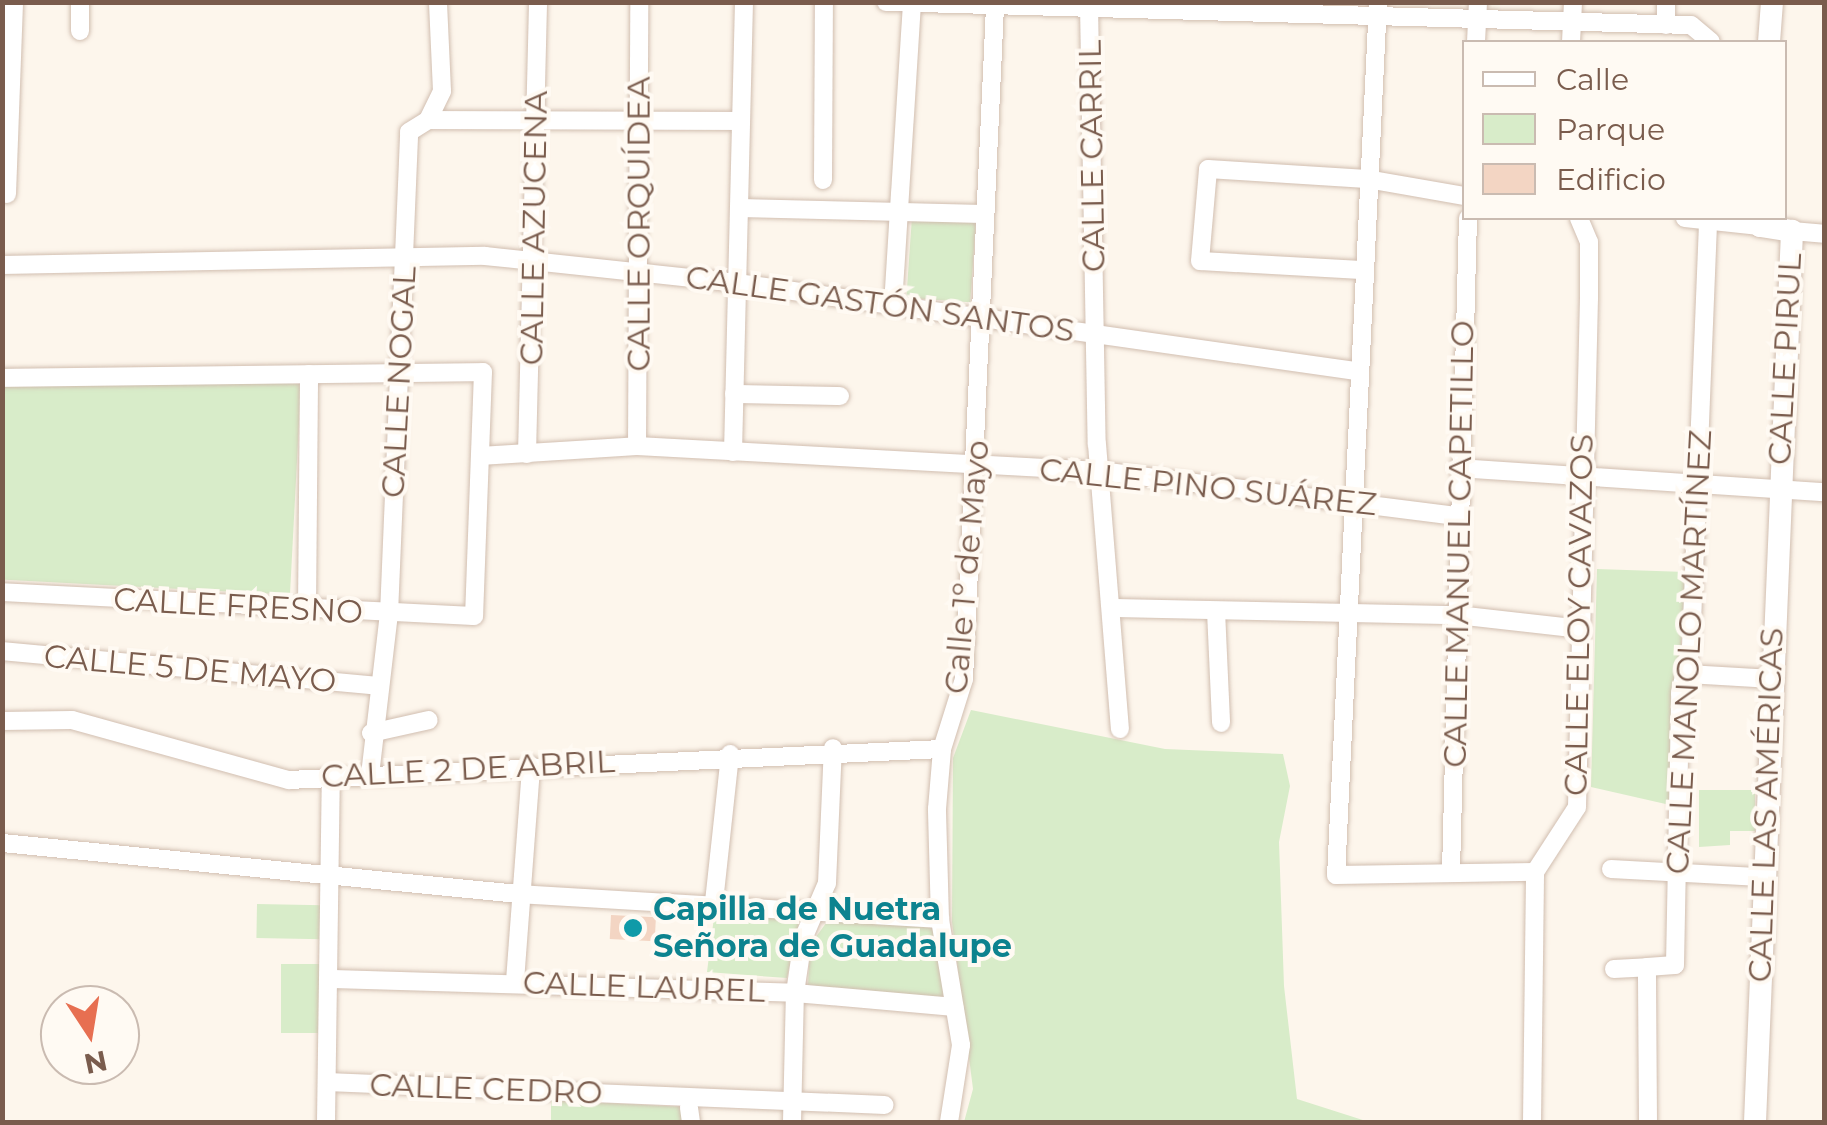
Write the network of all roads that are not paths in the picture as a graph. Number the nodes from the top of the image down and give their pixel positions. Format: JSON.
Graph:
{"nodes":[{"id":1,"x":80,"y":2,"type":"edge"},
{"id":2,"x":438,"y":2,"type":"edge"},
{"id":3,"x":538,"y":2,"type":"edge"},
{"id":4,"x":640,"y":2,"type":"edge"},
{"id":5,"x":744,"y":2,"type":"edge"},
{"id":6,"x":824,"y":2,"type":"edge"},
{"id":7,"x":886,"y":2,"type":"edge"},
{"id":8,"x":1573,"y":2,"type":"edge"},
{"id":9,"x":1666,"y":2,"type":"edge"},
{"id":10,"x":1772,"y":2,"type":"edge"},
{"id":11,"x":957,"y":3,"type":"edge"},
{"id":12,"x":912,"y":4,"type":"edge"},
{"id":13,"x":994,"y":6,"type":"junction"},
{"id":14,"x":1089,"y":8,"type":"edge"},
{"id":15,"x":10,"y":11,"type":"edge"},
{"id":16,"x":1378,"y":11,"type":"edge"},
{"id":17,"x":1478,"y":12,"type":"edge"},
{"id":18,"x":1666,"y":24,"type":"junction"},
{"id":19,"x":80,"y":31,"type":"dead end"},
{"id":20,"x":1571,"y":33,"type":"edge"},
{"id":21,"x":1708,"y":36,"type":"edge"},
{"id":22,"x":1476,"y":40,"type":"edge"},
{"id":23,"x":1768,"y":40,"type":"edge"},
{"id":24,"x":8,"y":117,"type":"edge"},
{"id":25,"x":428,"y":120,"type":"junction"},
{"id":26,"x":538,"y":120,"type":"junction"},
{"id":27,"x":639,"y":121,"type":"junction"},
{"id":28,"x":741,"y":121,"type":"junction"},
{"id":29,"x":1367,"y":179,"type":"junction"},
{"id":30,"x":823,"y":180,"type":"dead end"},
{"id":31,"x":7,"y":194,"type":"dead end"},
{"id":32,"x":1462,"y":196,"type":"edge"},
{"id":33,"x":739,"y":208,"type":"junction"},
{"id":34,"x":897,"y":211,"type":"junction"},
{"id":35,"x":984,"y":214,"type":"junction"},
{"id":36,"x":1468,"y":220,"type":"edge"},
{"id":37,"x":1580,"y":220,"type":"edge"},
{"id":38,"x":1708,"y":220,"type":"edge"},
{"id":39,"x":1734,"y":220,"type":"edge"},
{"id":40,"x":1760,"y":222,"type":"edge"},
{"id":41,"x":1792,"y":230,"type":"junction"},
{"id":42,"x":1824,"y":234,"type":"edge"},
{"id":43,"x":404,"y":257,"type":"junction"},
{"id":44,"x":534,"y":261,"type":"junction"},
{"id":45,"x":2,"y":265,"type":"edge"},
{"id":46,"x":1361,"y":270,"type":"junction"},
{"id":47,"x":639,"y":272,"type":"junction"},
{"id":48,"x":737,"y":283,"type":"junction"},
{"id":49,"x":893,"y":305,"type":"junction"},
{"id":50,"x":981,"y":318,"type":"junction"},
{"id":51,"x":1096,"y":334,"type":"junction"},
{"id":52,"x":399,"y":371,"type":"junction"},
{"id":53,"x":1355,"y":371,"type":"junction"},
{"id":54,"x":309,"y":374,"type":"junction"},
{"id":55,"x":2,"y":378,"type":"edge"},
{"id":56,"x":734,"y":394,"type":"junction"},
{"id":57,"x":840,"y":396,"type":"dead end"},
{"id":58,"x":638,"y":446,"type":"junction"},
{"id":59,"x":733,"y":452,"type":"junction"},
{"id":60,"x":528,"y":454,"type":"junction"},
{"id":61,"x":480,"y":456,"type":"junction"},
{"id":62,"x":979,"y":465,"type":"junction"},
{"id":63,"x":1458,"y":468,"type":"junction"},
{"id":64,"x":1100,"y":471,"type":"junction"},
{"id":65,"x":1581,"y":478,"type":"junction"},
{"id":66,"x":1700,"y":482,"type":"junction"},
{"id":67,"x":1778,"y":488,"type":"junction"},
{"id":68,"x":1824,"y":492,"type":"edge"},
{"id":69,"x":1349,"y":502,"type":"junction"},
{"id":70,"x":1456,"y":516,"type":"junction"},
{"id":71,"x":2,"y":592,"type":"edge"},
{"id":72,"x":1115,"y":608,"type":"junction"},
{"id":73,"x":307,"y":610,"type":"junction"},
{"id":74,"x":1216,"y":611,"type":"junction"},
{"id":75,"x":389,"y":614,"type":"junction"},
{"id":76,"x":1346,"y":615,"type":"junction"},
{"id":77,"x":1456,"y":615,"type":"junction"},
{"id":78,"x":1580,"y":629,"type":"junction"},
{"id":79,"x":2,"y":651,"type":"edge"},
{"id":80,"x":1688,"y":674,"type":"junction"},
{"id":81,"x":1772,"y":679,"type":"junction"},
{"id":82,"x":377,"y":686,"type":"junction"},
{"id":83,"x":429,"y":720,"type":"dead end"},
{"id":84,"x":2,"y":722,"type":"edge"},
{"id":85,"x":1220,"y":722,"type":"dead end"},
{"id":86,"x":1120,"y":729,"type":"dead end"},
{"id":87,"x":371,"y":732,"type":"junction"},
{"id":88,"x":833,"y":748,"type":"junction"},
{"id":89,"x":942,"y":748,"type":"junction"},
{"id":90,"x":730,"y":754,"type":"junction"},
{"id":91,"x":531,"y":766,"type":"junction"},
{"id":92,"x":370,"y":775,"type":"junction"},
{"id":93,"x":331,"y":776,"type":"junction"},
{"id":94,"x":2,"y":843,"type":"edge"},
{"id":95,"x":1612,"y":869,"type":"dead end"},
{"id":96,"x":1676,"y":870,"type":"junction"},
{"id":97,"x":1451,"y":871,"type":"junction"},
{"id":98,"x":1535,"y":872,"type":"junction"},
{"id":99,"x":335,"y":877,"type":"junction"},
{"id":100,"x":1761,"y":877,"type":"junction"},
{"id":101,"x":518,"y":894,"type":"junction"},
{"id":102,"x":714,"y":902,"type":"junction"},
{"id":103,"x":819,"y":907,"type":"junction"},
{"id":104,"x":940,"y":919,"type":"junction"},
{"id":105,"x":1647,"y":967,"type":"junction"},
{"id":106,"x":1614,"y":969,"type":"dead end"},
{"id":107,"x":333,"y":979,"type":"junction"},
{"id":108,"x":515,"y":981,"type":"junction"},
{"id":109,"x":795,"y":992,"type":"junction"},
{"id":110,"x":954,"y":1007,"type":"junction"},
{"id":111,"x":327,"y":1082,"type":"junction"},
{"id":112,"x":790,"y":1101,"type":"junction"},
{"id":113,"x":885,"y":1105,"type":"dead end"},
{"id":114,"x":326,"y":1122,"type":"edge"},
{"id":115,"x":792,"y":1122,"type":"edge"},
{"id":116,"x":949,"y":1122,"type":"edge"},
{"id":117,"x":1532,"y":1122,"type":"edge"},
{"id":118,"x":1648,"y":1122,"type":"edge"},
{"id":119,"x":1755,"y":1122,"type":"edge"}],
"edges":[{"from":1,"to":19,"type":"street"},
{"from":2,"to":25,"type":"street","name":"CALLE NOGAL"},
{"from":3,"to":26,"type":"street","name":"CALLE AZUCENA"},
{"from":4,"to":27,"type":"street","name":"CALLE ORQUÍDEA"},
{"from":5,"to":28,"type":"street"},
{"from":6,"to":30,"type":"street"},
{"from":7,"to":12,"type":"street"},
{"from":8,"to":20,"type":"street"},
{"from":9,"to":18,"type":"street"},
{"from":10,"to":23,"type":"street"},
{"from":11,"to":12,"type":"street"},
{"from":11,"to":13,"type":"street"},
{"from":12,"to":34,"type":"street"},
{"from":13,"to":14,"type":"street"},
{"from":13,"to":35,"type":"street","name":"Calle 1º de Mayo"},
{"from":14,"to":16,"type":"street"},
{"from":14,"to":51,"type":"street","name":"CALLE CARRIL"},
{"from":15,"to":24,"type":"street"},
{"from":16,"to":17,"type":"street"},
{"from":16,"to":29,"type":"street"},
{"from":17,"to":20,"type":"street"},
{"from":17,"to":22,"type":"street"},
{"from":18,"to":20,"type":"street"},
{"from":18,"to":21,"type":"street"},
{"from":24,"to":31,"type":"street"},
{"from":25,"to":26,"type":"street"},
{"from":25,"to":43,"type":"street","name":"CALLE NOGAL"},
{"from":26,"to":27,"type":"street"},
{"from":26,"to":44,"type":"street","name":"CALLE AZUCENA"},
{"from":27,"to":28,"type":"street"},
{"from":27,"to":47,"type":"street","name":"CALLE ORQUÍDEA"},
{"from":28,"to":33,"type":"street"},
{"from":29,"to":32,"type":"street"},
{"from":29,"to":46,"type":"street"},
{"from":29,"to":46,"type":"street"},
{"from":33,"to":34,"type":"street"},
{"from":33,"to":48,"type":"street"},
{"from":34,"to":35,"type":"street"},
{"from":34,"to":49,"type":"street"},
{"from":35,"to":50,"type":"street","name":"Calle 1º de Mayo"},
{"from":36,"to":63,"type":"street","name":"CALLE MANUEL CAPETILLO"},
{"from":37,"to":65,"type":"street","name":"CALLE ELOY CAVAZOS"},
{"from":38,"to":66,"type":"street","name":"CALLE MANOLO MARTÍNEZ"},
{"from":39,"to":40,"type":"street"},
{"from":40,"to":41,"type":"street"},
{"from":41,"to":42,"type":"street"},
{"from":41,"to":67,"type":"street","name":"CALLE PIRUL"},
{"from":43,"to":44,"type":"street","name":"CALLE GASTÓN SANTOS"},
{"from":43,"to":45,"type":"street","name":"CALLE GASTÓN SANTOS"},
{"from":43,"to":52,"type":"street","name":"CALLE NOGAL"},
{"from":44,"to":47,"type":"street","name":"CALLE GASTÓN SANTOS"},
{"from":44,"to":60,"type":"street","name":"CALLE AZUCENA"},
{"from":46,"to":53,"type":"street"},
{"from":47,"to":48,"type":"street","name":"CALLE GASTÓN SANTOS"},
{"from":47,"to":58,"type":"street","name":"CALLE ORQUÍDEA"},
{"from":48,"to":49,"type":"street","name":"CALLE GASTÓN SANTOS"},
{"from":48,"to":56,"type":"street"},
{"from":49,"to":50,"type":"street","name":"CALLE GASTÓN SANTOS"},
{"from":50,"to":51,"type":"street","name":"CALLE GASTÓN SANTOS"},
{"from":50,"to":62,"type":"street","name":"Calle 1º de Mayo"},
{"from":51,"to":53,"type":"street","name":"CALLE GASTÓN SANTOS"},
{"from":51,"to":64,"type":"street","name":"CALLE CARRIL"},
{"from":52,"to":54,"type":"street"},
{"from":52,"to":61,"type":"street"},
{"from":52,"to":75,"type":"street","name":"CALLE NOGAL"},
{"from":53,"to":69,"type":"street"},
{"from":54,"to":55,"type":"street"},
{"from":54,"to":73,"type":"street"},
{"from":56,"to":57,"type":"street"},
{"from":56,"to":59,"type":"street"},
{"from":58,"to":59,"type":"street","name":"CALLE PINO SUÁREZ"},
{"from":58,"to":60,"type":"street","name":"CALLE PINO SUÁREZ"},
{"from":59,"to":62,"type":"street","name":"CALLE PINO SUÁREZ"},
{"from":60,"to":61,"type":"street","name":"CALLE PINO SUÁREZ"},
{"from":61,"to":75,"type":"street","name":"CALLE FRESNO"},
{"from":62,"to":64,"type":"street","name":"CALLE PINO SUÁREZ"},
{"from":62,"to":89,"type":"street","name":"Calle 1º de Mayo"},
{"from":63,"to":65,"type":"street"},
{"from":63,"to":70,"type":"street","name":"CALLE MANUEL CAPETILLO"},
{"from":64,"to":69,"type":"street","name":"CALLE PINO SUÁREZ"},
{"from":64,"to":72,"type":"street","name":"CALLE CARRIL"},
{"from":65,"to":66,"type":"street"},
{"from":65,"to":78,"type":"street","name":"CALLE ELOY CAVAZOS"},
{"from":66,"to":67,"type":"street"},
{"from":66,"to":80,"type":"street","name":"CALLE MANOLO MARTÍNEZ"},
{"from":67,"to":68,"type":"street"},
{"from":67,"to":81,"type":"street","name":"CALLE LAS AMÉRICAS"},
{"from":69,"to":70,"type":"street","name":"CALLE PINO SUÁREZ"},
{"from":69,"to":76,"type":"street"},
{"from":70,"to":77,"type":"street","name":"CALLE MANUEL CAPETILLO"},
{"from":71,"to":73,"type":"street","name":"CALLE FRESNO"},
{"from":72,"to":74,"type":"street"},
{"from":72,"to":86,"type":"street","name":"CALLE CARRIL"},
{"from":73,"to":75,"type":"street","name":"CALLE FRESNO"},
{"from":74,"to":76,"type":"street"},
{"from":74,"to":85,"type":"street"},
{"from":75,"to":82,"type":"street","name":"CALLE NOGAL"},
{"from":76,"to":77,"type":"street"},
{"from":76,"to":97,"type":"street"},
{"from":77,"to":78,"type":"street"},
{"from":77,"to":97,"type":"street","name":"CALLE MANUEL CAPETILLO"},
{"from":78,"to":98,"type":"street","name":"CALLE ELOY CAVAZOS"},
{"from":79,"to":82,"type":"street","name":"CALLE 5 DE MAYO"},
{"from":80,"to":81,"type":"street"},
{"from":80,"to":96,"type":"street","name":"CALLE MANOLO MARTÍNEZ"},
{"from":81,"to":100,"type":"street","name":"CALLE LAS AMÉRICAS"},
{"from":82,"to":87,"type":"street","name":"CALLE NOGAL"},
{"from":83,"to":87,"type":"street"},
{"from":84,"to":93,"type":"street","name":"CALLE 2 DE ABRIL"},
{"from":87,"to":92,"type":"street","name":"CALLE NOGAL"},
{"from":88,"to":89,"type":"street","name":"CALLE 2 DE ABRIL"},
{"from":88,"to":90,"type":"street","name":"CALLE 2 DE ABRIL"},
{"from":88,"to":103,"type":"street"},
{"from":89,"to":104,"type":"street","name":"Calle 1º de Mayo"},
{"from":90,"to":91,"type":"street","name":"CALLE 2 DE ABRIL"},
{"from":90,"to":102,"type":"street"},
{"from":91,"to":92,"type":"street","name":"CALLE 2 DE ABRIL"},
{"from":91,"to":101,"type":"street"},
{"from":92,"to":93,"type":"street","name":"CALLE 2 DE ABRIL"},
{"from":93,"to":99,"type":"street"},
{"from":94,"to":99,"type":"street"},
{"from":95,"to":96,"type":"street"},
{"from":96,"to":100,"type":"street"},
{"from":96,"to":105,"type":"street","name":"CALLE MANOLO MARTÍNEZ"},
{"from":97,"to":98,"type":"street"},
{"from":98,"to":117,"type":"street"},
{"from":99,"to":101,"type":"street"},
{"from":99,"to":107,"type":"street"},
{"from":100,"to":119,"type":"street","name":"CALLE LAS AMÉRICAS"},
{"from":101,"to":102,"type":"street"},
{"from":101,"to":108,"type":"street"},
{"from":102,"to":103,"type":"street"},
{"from":103,"to":104,"type":"street"},
{"from":103,"to":109,"type":"street"},
{"from":104,"to":110,"type":"street","name":"Calle 1º de Mayo"},
{"from":105,"to":106,"type":"street"},
{"from":105,"to":118,"type":"street"},
{"from":107,"to":108,"type":"street","name":"CALLE LAUREL"},
{"from":107,"to":111,"type":"street"},
{"from":108,"to":109,"type":"street","name":"CALLE LAUREL"},
{"from":109,"to":110,"type":"street","name":"CALLE LAUREL"},
{"from":109,"to":112,"type":"street"},
{"from":110,"to":116,"type":"street","name":"Calle 1º de Mayo"},
{"from":111,"to":112,"type":"street","name":"CALLE CEDRO"},
{"from":111,"to":114,"type":"street"},
{"from":112,"to":113,"type":"street","name":"CALLE CEDRO"},
{"from":112,"to":115,"type":"street"}]}
